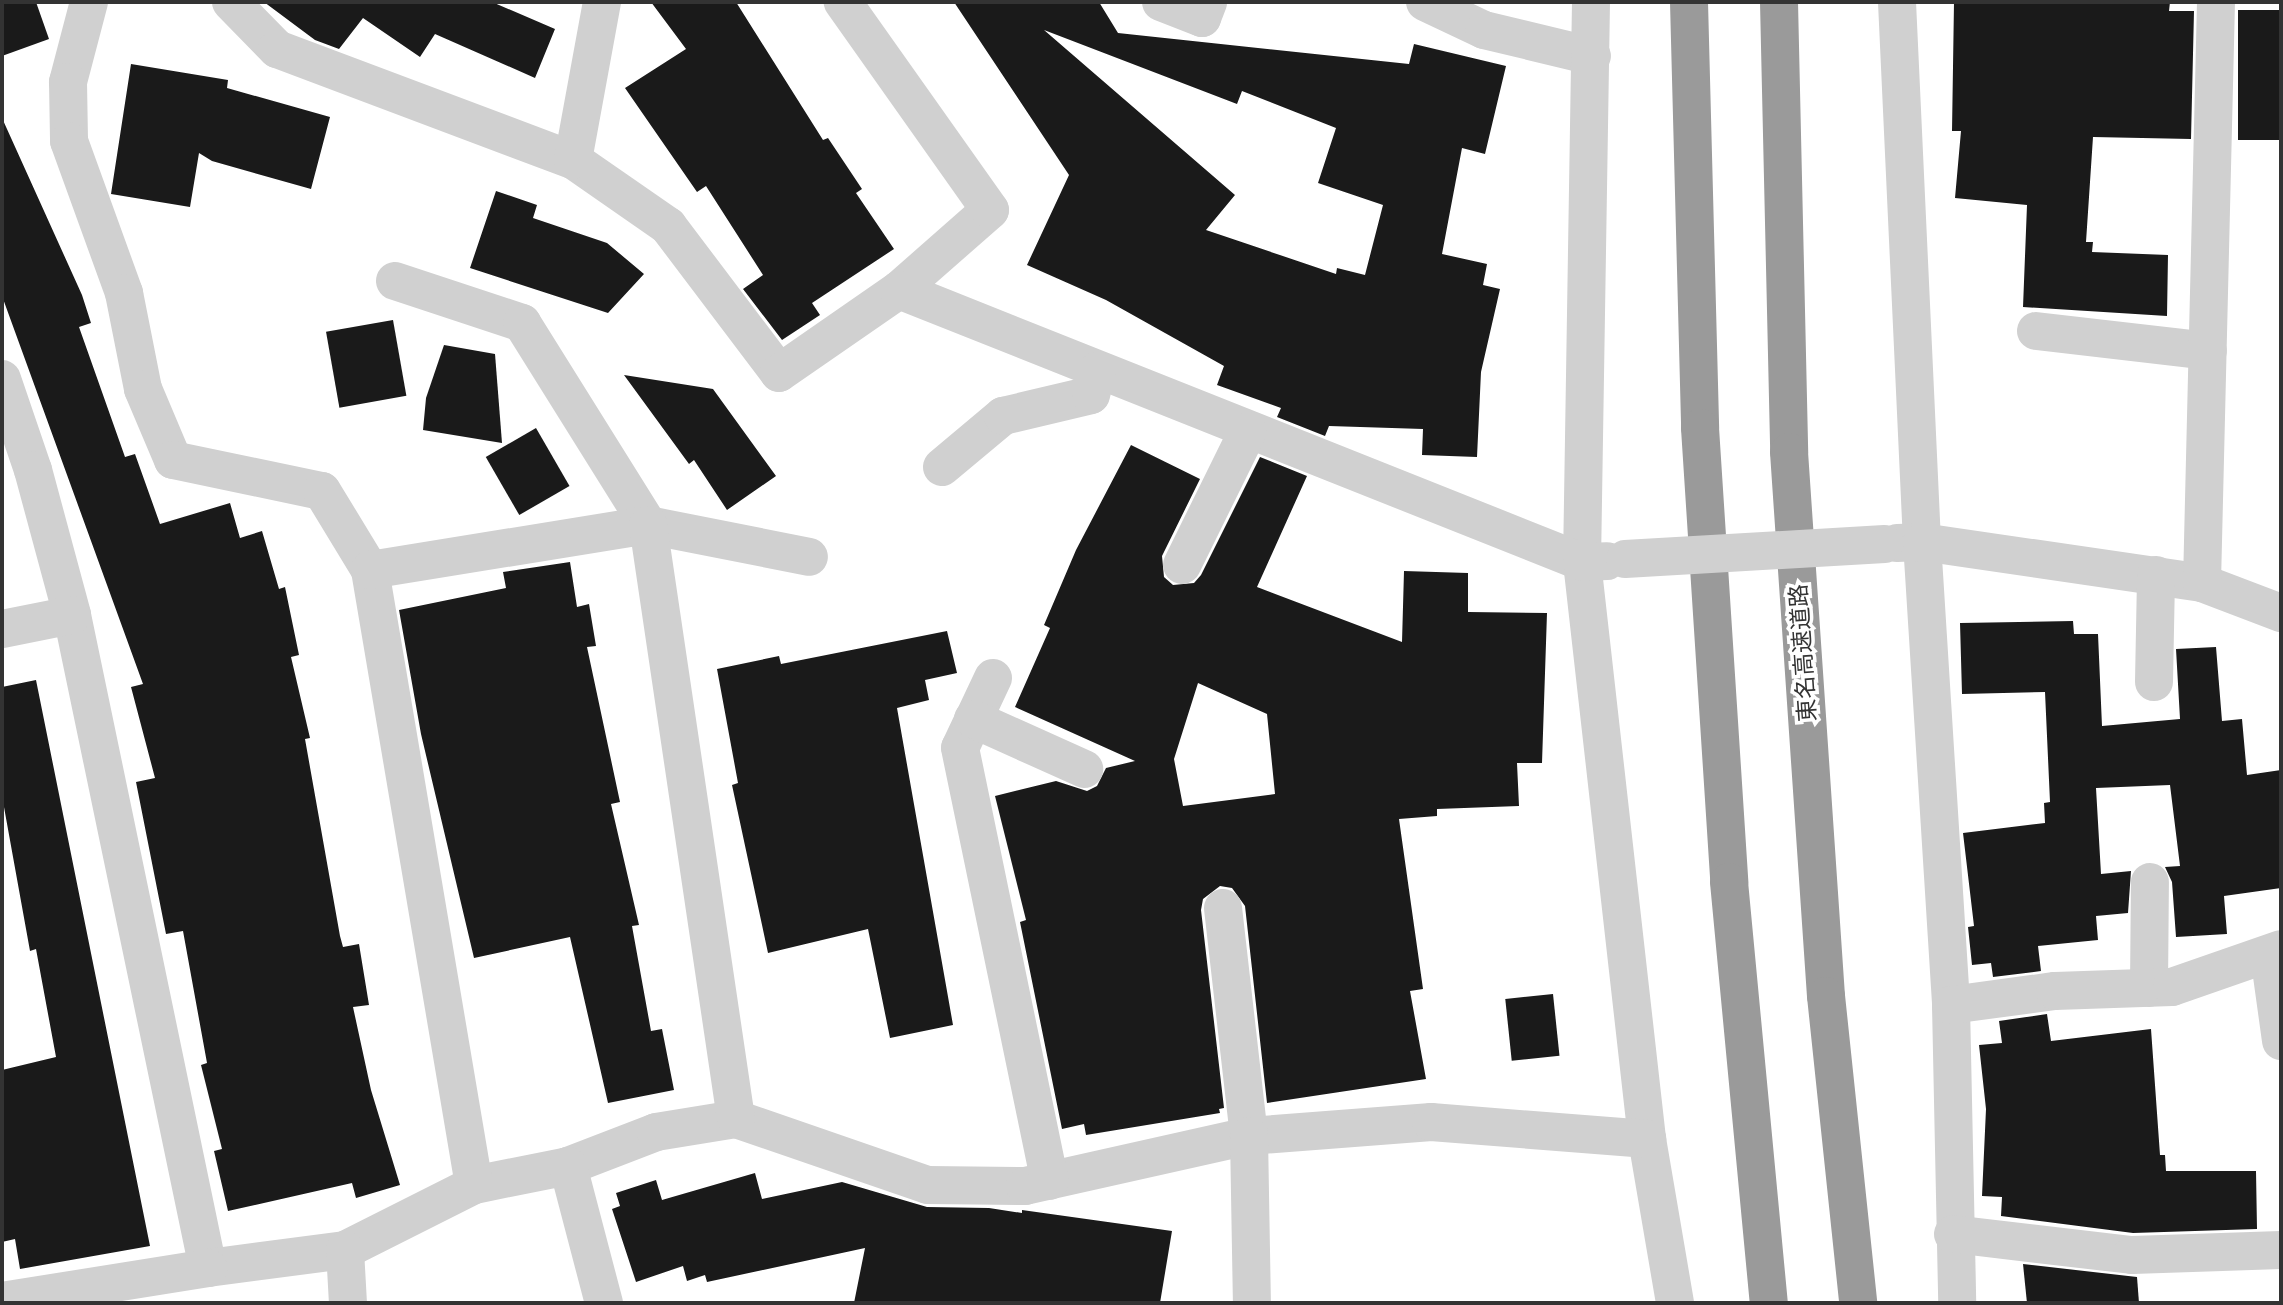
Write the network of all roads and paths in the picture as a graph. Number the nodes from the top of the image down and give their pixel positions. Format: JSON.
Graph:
{"nodes":[{"id":1,"x":89,"y":2,"type":"edge"},
{"id":2,"x":231,"y":2,"type":"edge"},
{"id":3,"x":602,"y":2,"type":"edge"},
{"id":4,"x":843,"y":2,"type":"edge"},
{"id":5,"x":1161,"y":2,"type":"edge"},
{"id":6,"x":1208,"y":2,"type":"edge"},
{"id":7,"x":1425,"y":2,"type":"edge"},
{"id":8,"x":1591,"y":2,"type":"edge"},
{"id":9,"x":1689,"y":2,"type":"edge"},
{"id":10,"x":1779,"y":2,"type":"edge"},
{"id":11,"x":1897,"y":2,"type":"edge"},
{"id":12,"x":2216,"y":2,"type":"edge"},
{"id":13,"x":1592,"y":55,"type":"junction"},
{"id":14,"x":573,"y":160,"type":"junction"},
{"id":15,"x":395,"y":281,"type":"dead end"},
{"id":16,"x":899,"y":290,"type":"junction"},
{"id":17,"x":2036,"y":331,"type":"dead end"},
{"id":18,"x":2207,"y":351,"type":"junction"},
{"id":19,"x":1097,"y":371,"type":"junction"},
{"id":20,"x":2,"y":379,"type":"edge"},
{"id":21,"x":1248,"y":431,"type":"junction"},
{"id":22,"x":942,"y":467,"type":"dead end"},
{"id":23,"x":648,"y":525,"type":"junction"},
{"id":24,"x":1904,"y":543,"type":"junction"},
{"id":25,"x":809,"y":558,"type":"dead end"},
{"id":26,"x":1582,"y":562,"type":"junction"},
{"id":27,"x":1182,"y":565,"type":"dead end"},
{"id":28,"x":370,"y":570,"type":"junction"},
{"id":29,"x":2156,"y":575,"type":"junction"},
{"id":30,"x":2202,"y":583,"type":"junction"},
{"id":31,"x":2281,"y":613,"type":"edge"},
{"id":32,"x":72,"y":615,"type":"junction"},
{"id":33,"x":2,"y":629,"type":"edge"},
{"id":34,"x":993,"y":678,"type":"dead end"},
{"id":35,"x":2154,"y":682,"type":"dead end"},
{"id":36,"x":973,"y":719,"type":"junction"},
{"id":37,"x":1084,"y":768,"type":"dead end"},
{"id":38,"x":2150,"y":882,"type":"dead end"},
{"id":39,"x":1223,"y":908,"type":"dead end"},
{"id":40,"x":2275,"y":952,"type":"edge"},
{"id":41,"x":2149,"y":988,"type":"junction"},
{"id":42,"x":1951,"y":1005,"type":"junction"},
{"id":43,"x":2281,"y":1041,"type":"edge"},
{"id":44,"x":736,"y":1119,"type":"junction"},
{"id":45,"x":1249,"y":1136,"type":"junction"},
{"id":46,"x":1647,"y":1139,"type":"junction"},
{"id":47,"x":568,"y":1166,"type":"junction"},
{"id":48,"x":1050,"y":1181,"type":"junction"},
{"id":49,"x":474,"y":1185,"type":"junction"},
{"id":50,"x":1953,"y":1234,"type":"junction"},
{"id":51,"x":345,"y":1250,"type":"junction"},
{"id":52,"x":2281,"y":1250,"type":"edge"},
{"id":53,"x":208,"y":1268,"type":"junction"},
{"id":54,"x":2,"y":1301,"type":"edge"},
{"id":55,"x":348,"y":1303,"type":"edge"},
{"id":56,"x":604,"y":1303,"type":"edge"},
{"id":57,"x":1252,"y":1303,"type":"edge"},
{"id":58,"x":1675,"y":1303,"type":"edge"},
{"id":59,"x":1769,"y":1303,"type":"edge"},
{"id":60,"x":1858,"y":1303,"type":"edge"},
{"id":61,"x":1957,"y":1303,"type":"edge"}],
"edges":[{"from":1,"to":28,"type":"street"},
{"from":2,"to":14,"type":"street"},
{"from":3,"to":14,"type":"street"},
{"from":4,"to":16,"type":"street"},
{"from":5,"to":6,"type":"street"},
{"from":7,"to":13,"type":"street"},
{"from":8,"to":13,"type":"street"},
{"from":9,"to":59,"type":"highway"},
{"from":10,"to":60,"type":"highway","name":"東名高速道路"},
{"from":11,"to":24,"type":"street"},
{"from":12,"to":18,"type":"street"},
{"from":13,"to":26,"type":"street"},
{"from":14,"to":16,"type":"street"},
{"from":15,"to":23,"type":"street"},
{"from":16,"to":19,"type":"street"},
{"from":17,"to":18,"type":"street"},
{"from":18,"to":30,"type":"street"},
{"from":19,"to":21,"type":"street"},
{"from":19,"to":22,"type":"street"},
{"from":20,"to":32,"type":"street"},
{"from":21,"to":26,"type":"street"},
{"from":21,"to":27,"type":"street"},
{"from":23,"to":25,"type":"street"},
{"from":23,"to":28,"type":"street"},
{"from":23,"to":44,"type":"street"},
{"from":24,"to":26,"type":"street","bridge":true},
{"from":24,"to":29,"type":"street"},
{"from":24,"to":42,"type":"street"},
{"from":26,"to":46,"type":"street"},
{"from":28,"to":49,"type":"street"},
{"from":29,"to":30,"type":"street"},
{"from":29,"to":35,"type":"street"},
{"from":30,"to":31,"type":"street"},
{"from":32,"to":33,"type":"street"},
{"from":32,"to":53,"type":"street"},
{"from":34,"to":36,"type":"street"},
{"from":36,"to":37,"type":"street"},
{"from":36,"to":48,"type":"street"},
{"from":38,"to":41,"type":"street"},
{"from":39,"to":45,"type":"street"},
{"from":40,"to":41,"type":"street"},
{"from":40,"to":43,"type":"street"},
{"from":41,"to":42,"type":"street"},
{"from":42,"to":50,"type":"street"},
{"from":44,"to":47,"type":"street"},
{"from":44,"to":48,"type":"street"},
{"from":45,"to":46,"type":"street"},
{"from":45,"to":48,"type":"street"},
{"from":45,"to":57,"type":"street"},
{"from":46,"to":58,"type":"street"},
{"from":47,"to":49,"type":"street"},
{"from":47,"to":56,"type":"street"},
{"from":49,"to":51,"type":"street"},
{"from":50,"to":52,"type":"street"},
{"from":50,"to":61,"type":"street"},
{"from":51,"to":53,"type":"street"},
{"from":51,"to":55,"type":"street"},
{"from":53,"to":54,"type":"street"}]}
